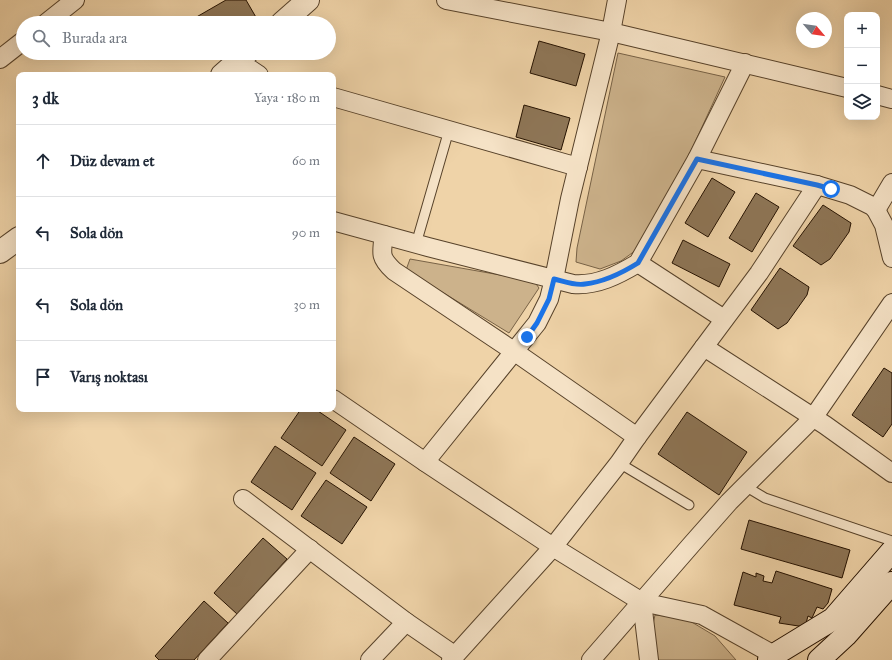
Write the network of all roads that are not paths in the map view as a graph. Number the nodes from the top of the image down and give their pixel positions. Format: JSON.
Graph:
{"nodes":[{"id":1,"x":446,"y":0,"type":"edge"},
{"id":2,"x":617,"y":0,"type":"edge"},
{"id":3,"x":304,"y":2,"type":"edge"},
{"id":4,"x":65,"y":3,"type":"edge"},
{"id":5,"x":53,"y":16,"type":"edge"},
{"id":6,"x":289,"y":16,"type":"edge"},
{"id":7,"x":611,"y":32,"type":"junction"},
{"id":8,"x":16,"y":46,"type":"edge"},
{"id":9,"x":0,"y":59,"type":"edge"},
{"id":10,"x":236,"y":63,"type":"edge"},
{"id":11,"x":745,"y":64,"type":"junction"},
{"id":12,"x":253,"y":72,"type":"edge"},
{"id":13,"x":844,"y":87,"type":"edge"},
{"id":14,"x":880,"y":96,"type":"edge"},
{"id":15,"x":336,"y":98,"type":"edge"},
{"id":16,"x":892,"y":98,"type":"edge"},
{"id":17,"x":449,"y":130,"type":"junction"},
{"id":18,"x":697,"y":159,"type":"junction"},
{"id":19,"x":578,"y":167,"type":"junction"},
{"id":20,"x":892,"y":183,"type":"edge"},
{"id":21,"x":817,"y":185,"type":"junction"},
{"id":22,"x":876,"y":210,"type":"junction"},
{"id":23,"x":336,"y":222,"type":"edge"},
{"id":24,"x":384,"y":235,"type":"junction"},
{"id":25,"x":16,"y":240,"type":"edge"},
{"id":26,"x":416,"y":244,"type":"junction"},
{"id":27,"x":0,"y":252,"type":"edge"},
{"id":28,"x":892,"y":258,"type":"edge"},
{"id":29,"x":638,"y":263,"type":"junction"},
{"id":30,"x":554,"y":279,"type":"junction"},
{"id":31,"x":892,"y":303,"type":"edge"},
{"id":32,"x":724,"y":319,"type":"junction"},
{"id":33,"x":704,"y":347,"type":"junction"},
{"id":34,"x":515,"y":352,"type":"junction"},
{"id":35,"x":336,"y":401,"type":"edge"},
{"id":36,"x":813,"y":418,"type":"junction"},
{"id":37,"x":637,"y":437,"type":"junction"},
{"id":38,"x":425,"y":462,"type":"junction"},
{"id":39,"x":619,"y":463,"type":"junction"},
{"id":40,"x":892,"y":473,"type":"edge"},
{"id":41,"x":745,"y":486,"type":"junction"},
{"id":42,"x":244,"y":499,"type":"dead end"},
{"id":43,"x":689,"y":505,"type":"dead end"},
{"id":44,"x":892,"y":541,"type":"edge"},
{"id":45,"x":553,"y":547,"type":"junction"},
{"id":46,"x":310,"y":549,"type":"junction"},
{"id":47,"x":892,"y":551,"type":"edge"},
{"id":48,"x":892,"y":583,"type":"edge"},
{"id":49,"x":642,"y":602,"type":"junction"},
{"id":50,"x":406,"y":622,"type":"junction"},
{"id":51,"x":453,"y":658,"type":"edge"},
{"id":52,"x":773,"y":658,"type":"edge"},
{"id":53,"x":207,"y":660,"type":"edge"},
{"id":54,"x":370,"y":660,"type":"edge"},
{"id":55,"x":592,"y":660,"type":"edge"},
{"id":56,"x":649,"y":660,"type":"edge"},
{"id":57,"x":819,"y":660,"type":"edge"}],
"edges":[{"from":1,"to":7,"type":"street"},
{"from":2,"to":7,"type":"street"},
{"from":3,"to":6,"type":"main road"},
{"from":4,"to":5,"type":"street"},
{"from":7,"to":11,"type":"street"},
{"from":7,"to":19,"type":"street"},
{"from":8,"to":9,"type":"street"},
{"from":10,"to":12,"type":"street"},
{"from":11,"to":13,"type":"street"},
{"from":11,"to":18,"type":"street"},
{"from":14,"to":16,"type":"street"},
{"from":15,"to":17,"type":"street"},
{"from":17,"to":19,"type":"street"},
{"from":17,"to":26,"type":"lane"},
{"from":18,"to":21,"type":"street"},
{"from":18,"to":29,"type":"street"},
{"from":19,"to":30,"type":"street"},
{"from":20,"to":22,"type":"street"},
{"from":21,"to":22,"type":"street"},
{"from":21,"to":32,"type":"street"},
{"from":22,"to":28,"type":"street"},
{"from":23,"to":24,"type":"street"},
{"from":24,"to":26,"type":"street"},
{"from":24,"to":34,"type":"street"},
{"from":25,"to":27,"type":"main road"},
{"from":26,"to":30,"type":"street"},
{"from":29,"to":30,"type":"street"},
{"from":29,"to":32,"type":"street"},
{"from":30,"to":34,"type":"street"},
{"from":31,"to":36,"type":"street"},
{"from":32,"to":33,"type":"street"},
{"from":33,"to":36,"type":"street"},
{"from":33,"to":37,"type":"street"},
{"from":34,"to":37,"type":"street"},
{"from":34,"to":38,"type":"street"},
{"from":35,"to":38,"type":"street"},
{"from":36,"to":40,"type":"street"},
{"from":36,"to":41,"type":"street"},
{"from":37,"to":39,"type":"street"},
{"from":38,"to":45,"type":"street"},
{"from":39,"to":43,"type":"lane"},
{"from":39,"to":45,"type":"street"},
{"from":41,"to":44,"type":"lane"},
{"from":41,"to":49,"type":"street"},
{"from":42,"to":46,"type":"street"},
{"from":45,"to":49,"type":"street"},
{"from":45,"to":51,"type":"street"},
{"from":46,"to":50,"type":"street"},
{"from":46,"to":53,"type":"street"},
{"from":47,"to":52,"type":"main road"},
{"from":48,"to":57,"type":"main road"},
{"from":49,"to":52,"type":"street"},
{"from":49,"to":55,"type":"street"},
{"from":49,"to":56,"type":"street"},
{"from":50,"to":51,"type":"street"},
{"from":50,"to":54,"type":"street"}]}
